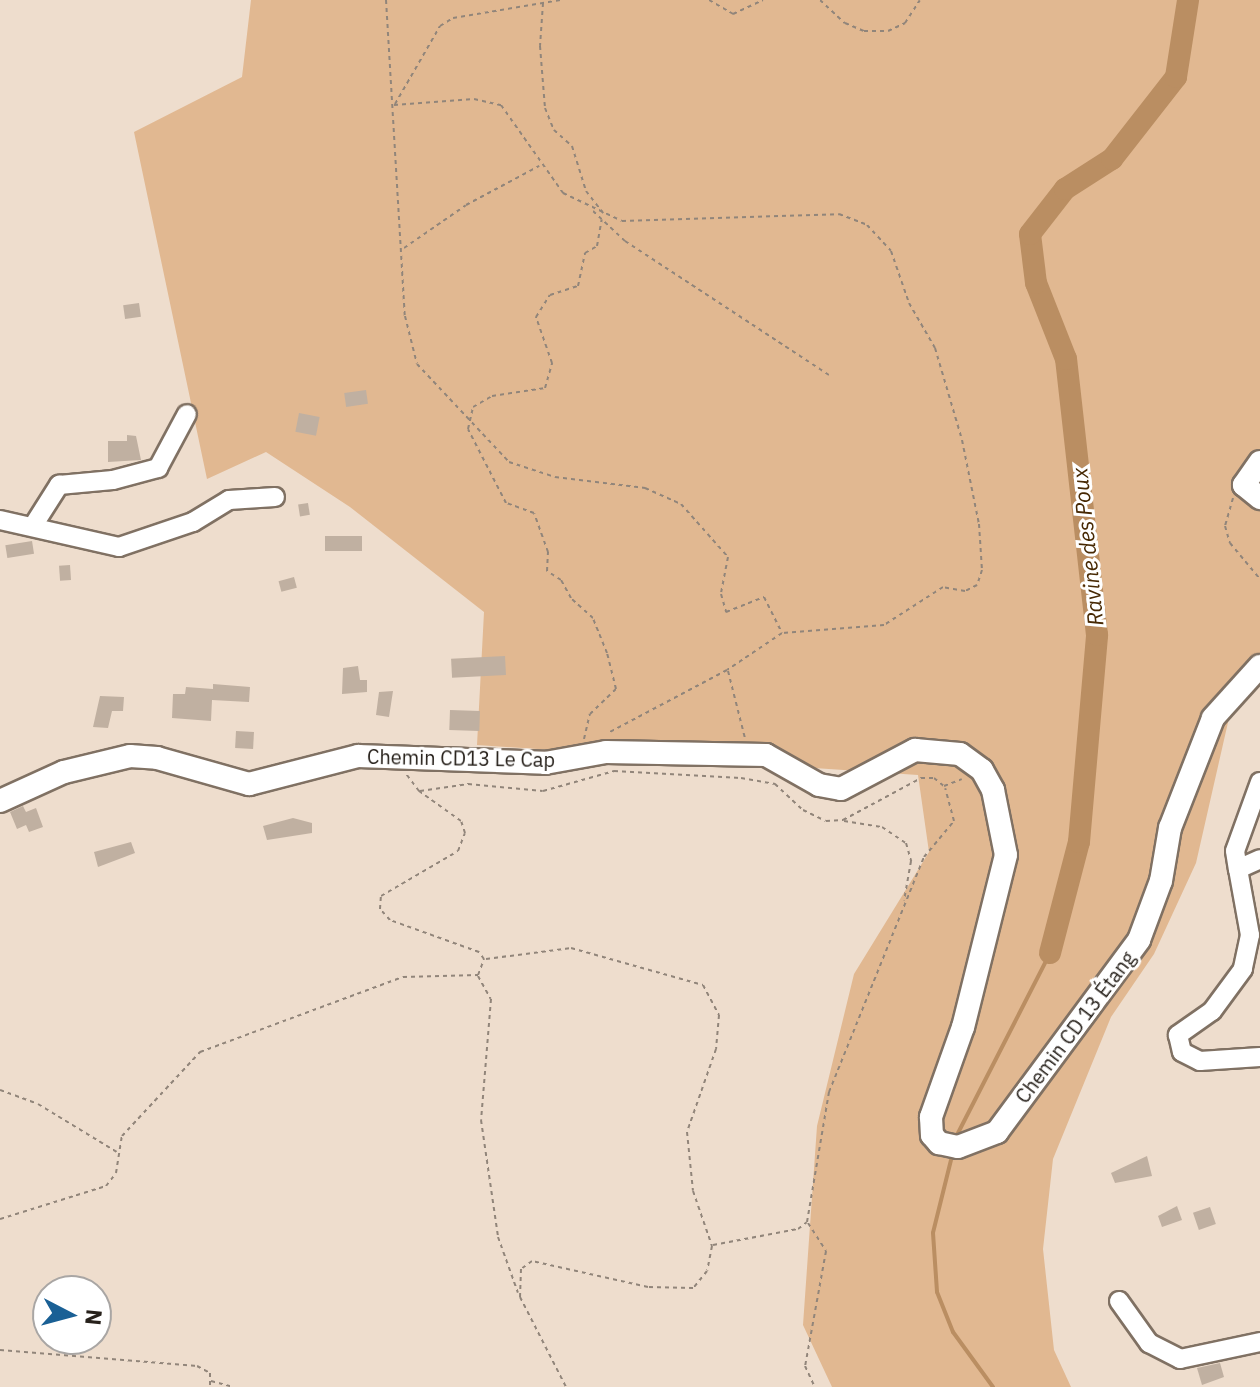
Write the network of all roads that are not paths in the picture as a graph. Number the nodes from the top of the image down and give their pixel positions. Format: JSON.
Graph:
{"nodes":[{"id":1,"x":187,"y":414,"type":"dead end"},
{"id":2,"x":1260,"y":462,"type":"edge"},
{"id":3,"x":1252,"y":491,"type":"edge"},
{"id":4,"x":275,"y":497,"type":"dead end"},
{"id":5,"x":0,"y":520,"type":"edge"},
{"id":6,"x":33,"y":526,"type":"junction"},
{"id":7,"x":1260,"y":666,"type":"edge"},
{"id":8,"x":982,"y":770,"type":"joint"},
{"id":9,"x":1260,"y":782,"type":"edge"},
{"id":10,"x":0,"y":801,"type":"edge"},
{"id":11,"x":1260,"y":859,"type":"edge"},
{"id":12,"x":1238,"y":869,"type":"junction"},
{"id":13,"x":1260,"y":1057,"type":"edge"},
{"id":14,"x":1119,"y":1301,"type":"dead end"},
{"id":15,"x":1260,"y":1342,"type":"edge"}],
"edges":[{"from":1,"to":6,"type":"street"},
{"from":2,"to":3,"type":"main road"},
{"from":4,"to":6,"type":"street"},
{"from":5,"to":6,"type":"street"},
{"from":7,"to":8,"type":"main road","name":"Chemin CD 13 Étang"},
{"from":8,"to":10,"type":"main road","name":"Chemin CD13 Le Cap"},
{"from":9,"to":12,"type":"street"},
{"from":11,"to":12,"type":"street"},
{"from":12,"to":13,"type":"street"},
{"from":14,"to":15,"type":"street"}]}
